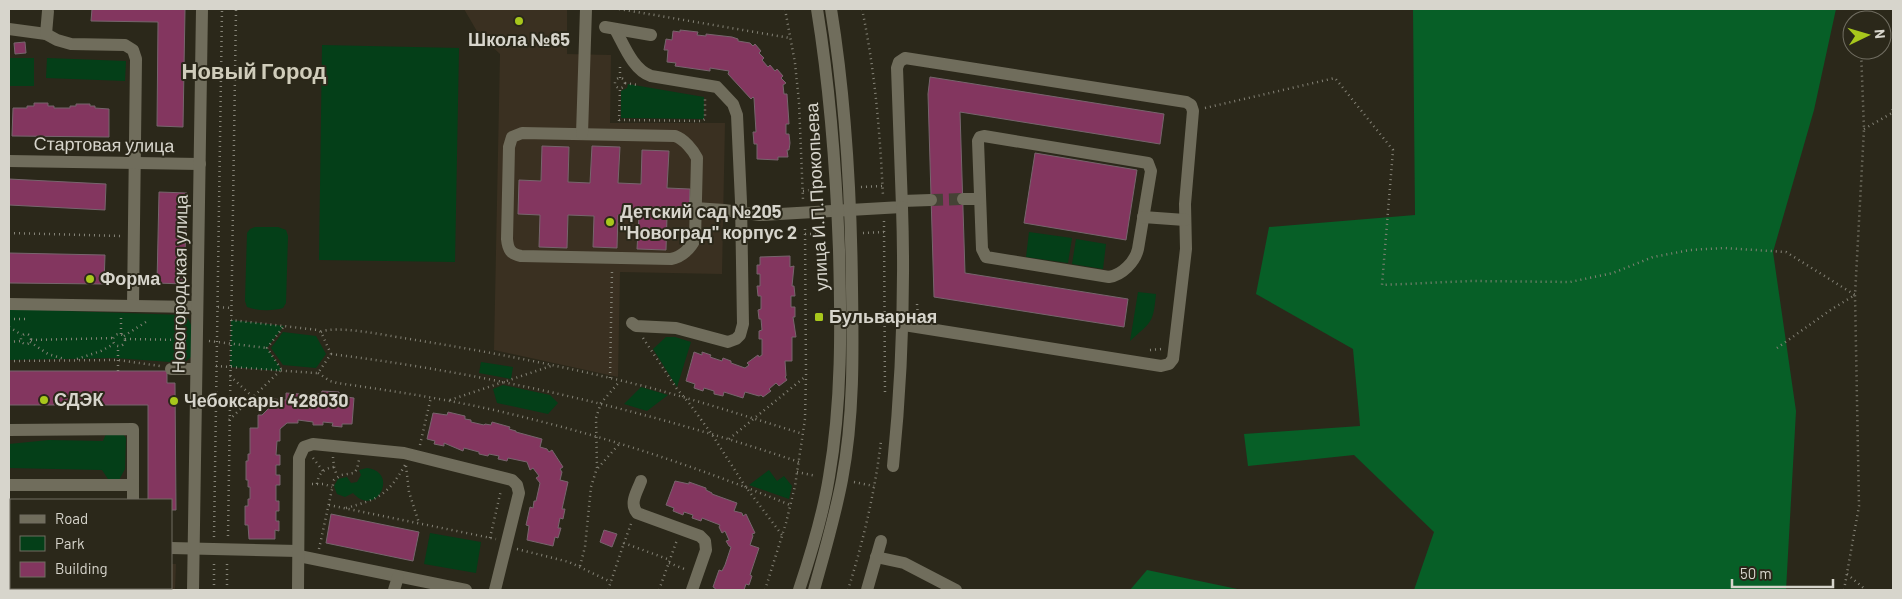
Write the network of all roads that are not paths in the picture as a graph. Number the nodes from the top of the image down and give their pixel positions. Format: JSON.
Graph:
{"nodes":[{"id":1,"x":202,"y":9,"type":"edge"},
{"id":2,"x":586,"y":9,"type":"edge"},
{"id":3,"x":818,"y":9,"type":"edge"},
{"id":4,"x":831,"y":9,"type":"edge"},
{"id":5,"x":48,"y":11,"type":"dead end"},
{"id":6,"x":9,"y":29,"type":"edge"},
{"id":7,"x":46,"y":34,"type":"junction"},
{"id":8,"x":651,"y":35,"type":"dead end"},
{"id":9,"x":582,"y":134,"type":"junction"},
{"id":10,"x":9,"y":162,"type":"edge"},
{"id":11,"x":135,"y":162,"type":"junction"},
{"id":12,"x":200,"y":164,"type":"junction"},
{"id":13,"x":980,"y":199,"type":"junction"},
{"id":14,"x":931,"y":200,"type":"tunnel mouth"},
{"id":15,"x":962,"y":200,"type":"tunnel mouth"},
{"id":16,"x":902,"y":204,"type":"junction"},
{"id":17,"x":695,"y":208,"type":"junction"},
{"id":18,"x":844,"y":211,"type":"junction"},
{"id":19,"x":741,"y":212,"type":"junction"},
{"id":20,"x":1143,"y":217,"type":"junction"},
{"id":21,"x":1185,"y":220,"type":"junction"},
{"id":22,"x":9,"y":304,"type":"edge"},
{"id":23,"x":133,"y":306,"type":"junction"},
{"id":24,"x":197,"y":307,"type":"junction"},
{"id":25,"x":634,"y":325,"type":"road end"},
{"id":26,"x":904,"y":325,"type":"junction"},
{"id":27,"x":171,"y":369,"type":"road end"},
{"id":28,"x":196,"y":369,"type":"junction"},
{"id":29,"x":9,"y":430,"type":"edge"},
{"id":30,"x":893,"y":466,"type":"dead end"},
{"id":31,"x":641,"y":481,"type":"dead end"},
{"id":32,"x":9,"y":485,"type":"edge"},
{"id":33,"x":133,"y":485,"type":"junction"},
{"id":34,"x":132,"y":499,"type":"edge"},
{"id":35,"x":881,"y":540,"type":"dead end"},
{"id":36,"x":172,"y":548,"type":"edge"},
{"id":37,"x":193,"y":549,"type":"junction"},
{"id":38,"x":298,"y":554,"type":"junction"},
{"id":39,"x":876,"y":557,"type":"junction"},
{"id":40,"x":398,"y":577,"type":"junction"},
{"id":41,"x":193,"y":590,"type":"edge"},
{"id":42,"x":298,"y":590,"type":"edge"},
{"id":43,"x":394,"y":590,"type":"edge"},
{"id":44,"x":466,"y":590,"type":"edge"},
{"id":45,"x":495,"y":590,"type":"edge"},
{"id":46,"x":692,"y":590,"type":"edge"},
{"id":47,"x":799,"y":590,"type":"edge"},
{"id":48,"x":814,"y":590,"type":"edge"},
{"id":49,"x":867,"y":590,"type":"edge"},
{"id":50,"x":956,"y":590,"type":"edge"}],
"edges":[{"from":1,"to":12,"type":"street","name":"Новогородская улица"},
{"from":2,"to":9,"type":"street"},
{"from":3,"to":18,"type":"street","name":"улица И.П.Прокопьева"},
{"from":4,"to":18,"type":"street","name":"улица И.П.Прокопьева"},
{"from":5,"to":7,"type":"street"},
{"from":6,"to":7,"type":"street"},
{"from":7,"to":11,"type":"street"},
{"from":8,"to":19,"type":"street"},
{"from":9,"to":17,"type":"street"},
{"from":9,"to":17,"type":"street"},
{"from":10,"to":11,"type":"street","name":"Стартовая улица"},
{"from":11,"to":12,"type":"street","name":"Стартовая улица"},
{"from":11,"to":23,"type":"street"},
{"from":12,"to":24,"type":"street","name":"Новогородская улица"},
{"from":13,"to":15,"type":"street"},
{"from":13,"to":20,"type":"street"},
{"from":13,"to":20,"type":"street"},
{"from":14,"to":16,"type":"street"},
{"from":16,"to":18,"type":"street"},
{"from":16,"to":21,"type":"street"},
{"from":16,"to":26,"type":"street"},
{"from":17,"to":19,"type":"street"},
{"from":18,"to":19,"type":"street"},
{"from":18,"to":47,"type":"street","name":"улица И.П.Прокопьева"},
{"from":18,"to":48,"type":"street","name":"улица И.П.Прокопьева"},
{"from":19,"to":25,"type":"street"},
{"from":20,"to":21,"type":"street"},
{"from":21,"to":26,"type":"street"},
{"from":22,"to":23,"type":"street"},
{"from":23,"to":24,"type":"street"},
{"from":24,"to":28,"type":"street","name":"Новогородская улица"},
{"from":26,"to":30,"type":"street"},
{"from":27,"to":28,"type":"street"},
{"from":28,"to":37,"type":"street","name":"Новогородская улица"},
{"from":29,"to":33,"type":"street"},
{"from":31,"to":46,"type":"street"},
{"from":32,"to":33,"type":"street"},
{"from":33,"to":34,"type":"street"},
{"from":35,"to":39,"type":"street"},
{"from":36,"to":37,"type":"street"},
{"from":37,"to":38,"type":"street"},
{"from":37,"to":41,"type":"street","name":"Новогородская улица"},
{"from":38,"to":40,"type":"street"},
{"from":38,"to":42,"type":"street"},
{"from":38,"to":45,"type":"street"},
{"from":39,"to":49,"type":"street"},
{"from":39,"to":50,"type":"street"},
{"from":40,"to":43,"type":"street"},
{"from":40,"to":44,"type":"street"}]}
